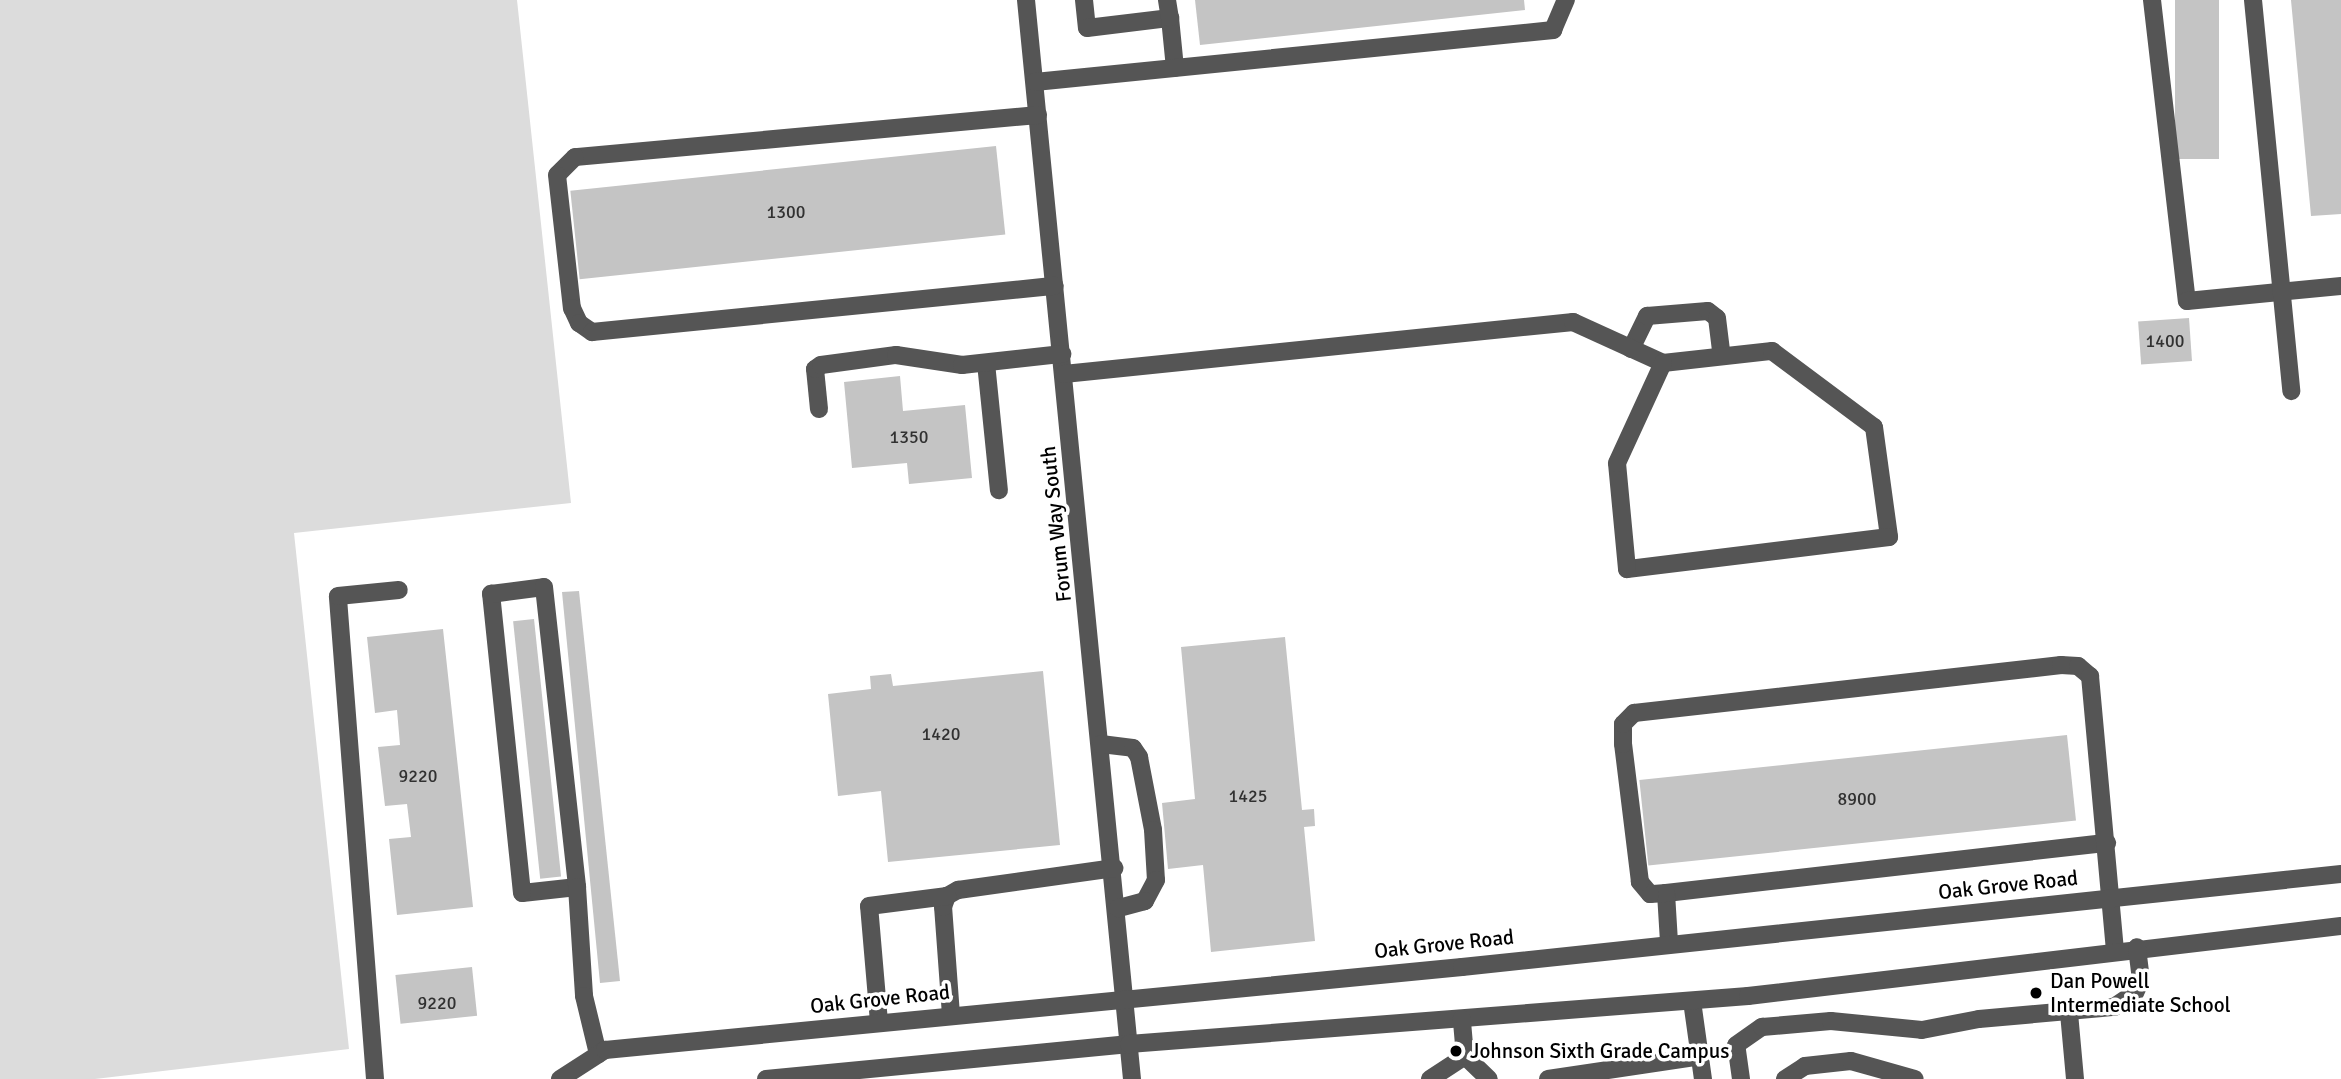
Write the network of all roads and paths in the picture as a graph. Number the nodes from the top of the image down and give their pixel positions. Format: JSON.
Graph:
{"nodes":[{"id":1,"x":1027,"y":0,"type":"edge"},
{"id":2,"x":1084,"y":0,"type":"edge"},
{"id":3,"x":1167,"y":0,"type":"edge"},
{"id":4,"x":1566,"y":0,"type":"edge"},
{"id":5,"x":2152,"y":0,"type":"edge"},
{"id":6,"x":2253,"y":0,"type":"edge"},
{"id":7,"x":1170,"y":18,"type":"junction"},
{"id":8,"x":1175,"y":68,"type":"junction"},
{"id":9,"x":1035,"y":82,"type":"junction"},
{"id":10,"x":1038,"y":115,"type":"junction"},
{"id":11,"x":1055,"y":286,"type":"junction"},
{"id":12,"x":2341,"y":286,"type":"edge"},
{"id":13,"x":2281,"y":292,"type":"junction"},
{"id":14,"x":1631,"y":349,"type":"junction"},
{"id":15,"x":1062,"y":354,"type":"junction"},
{"id":16,"x":1722,"y":356,"type":"junction"},
{"id":17,"x":986,"y":363,"type":"junction"},
{"id":18,"x":1663,"y":363,"type":"junction"},
{"id":19,"x":1064,"y":374,"type":"junction"},
{"id":20,"x":2291,"y":391,"type":"dead end"},
{"id":21,"x":819,"y":409,"type":"dead end"},
{"id":22,"x":999,"y":489,"type":"dead end"},
{"id":23,"x":399,"y":590,"type":"dead end"},
{"id":24,"x":1101,"y":744,"type":"junction"},
{"id":25,"x":2107,"y":843,"type":"junction"},
{"id":26,"x":1114,"y":869,"type":"junction"},
{"id":27,"x":2341,"y":874,"type":"edge"},
{"id":28,"x":578,"y":887,"type":"junction"},
{"id":29,"x":1666,"y":893,"type":"junction"},
{"id":30,"x":947,"y":896,"type":"junction"},
{"id":31,"x":2112,"y":896,"type":"junction"},
{"id":32,"x":1118,"y":908,"type":"junction"},
{"id":33,"x":2341,"y":926,"type":"edge"},
{"id":34,"x":1669,"y":942,"type":"junction"},
{"id":35,"x":2137,"y":947,"type":"junction"},
{"id":36,"x":2115,"y":950,"type":"junction"},
{"id":37,"x":1126,"y":997,"type":"junction"},
{"id":38,"x":1692,"y":1001,"type":"junction"},
{"id":39,"x":2069,"y":1013,"type":"junction"},
{"id":40,"x":951,"y":1015,"type":"junction"},
{"id":41,"x":1462,"y":1019,"type":"junction"},
{"id":42,"x":879,"y":1022,"type":"junction"},
{"id":43,"x":1129,"y":1044,"type":"junction"},
{"id":44,"x":598,"y":1055,"type":"junction"},
{"id":45,"x":1465,"y":1056,"type":"junction"},
{"id":46,"x":1701,"y":1056,"type":"junction"},
{"id":47,"x":375,"y":1079,"type":"edge"},
{"id":48,"x":560,"y":1079,"type":"edge"},
{"id":49,"x":766,"y":1079,"type":"edge"},
{"id":50,"x":1132,"y":1079,"type":"edge"},
{"id":51,"x":1430,"y":1079,"type":"edge"},
{"id":52,"x":1489,"y":1079,"type":"edge"},
{"id":53,"x":1548,"y":1079,"type":"edge"},
{"id":54,"x":1703,"y":1079,"type":"edge"},
{"id":55,"x":1741,"y":1079,"type":"edge"},
{"id":56,"x":1785,"y":1079,"type":"edge"},
{"id":57,"x":1915,"y":1079,"type":"edge"},
{"id":58,"x":2075,"y":1079,"type":"edge"}],
"edges":[{"from":1,"to":9,"type":"street","name":"Forum Way South"},
{"from":2,"to":7,"type":"street"},
{"from":3,"to":7,"type":"street"},
{"from":4,"to":8,"type":"street"},
{"from":5,"to":13,"type":"street"},
{"from":6,"to":13,"type":"street"},
{"from":7,"to":8,"type":"street"},
{"from":8,"to":9,"type":"street"},
{"from":9,"to":10,"type":"street","name":"Forum Way South"},
{"from":10,"to":11,"type":"street","name":"Forum Way South"},
{"from":10,"to":11,"type":"street"},
{"from":11,"to":15,"type":"street","name":"Forum Way South"},
{"from":12,"to":13,"type":"street"},
{"from":13,"to":20,"type":"street"},
{"from":14,"to":16,"type":"street"},
{"from":14,"to":18,"type":"street"},
{"from":14,"to":19,"type":"street"},
{"from":15,"to":17,"type":"street"},
{"from":15,"to":19,"type":"street","name":"Forum Way South"},
{"from":16,"to":18,"type":"street"},
{"from":16,"to":18,"type":"street"},
{"from":17,"to":21,"type":"street"},
{"from":17,"to":22,"type":"street"},
{"from":19,"to":24,"type":"street","name":"Forum Way South"},
{"from":23,"to":47,"type":"street"},
{"from":24,"to":26,"type":"street","name":"Forum Way South"},
{"from":24,"to":32,"type":"street"},
{"from":25,"to":29,"type":"street"},
{"from":25,"to":29,"type":"street"},
{"from":25,"to":31,"type":"street"},
{"from":26,"to":30,"type":"street"},
{"from":26,"to":32,"type":"street","name":"Forum Way South"},
{"from":27,"to":31,"type":"street","name":"Oak Grove Road"},
{"from":28,"to":28,"type":"street"},
{"from":28,"to":44,"type":"street"},
{"from":29,"to":34,"type":"street"},
{"from":30,"to":40,"type":"street"},
{"from":30,"to":42,"type":"street"},
{"from":31,"to":34,"type":"street","name":"Oak Grove Road"},
{"from":31,"to":36,"type":"street"},
{"from":32,"to":37,"type":"street","name":"Forum Way South"},
{"from":33,"to":35,"type":"street"},
{"from":34,"to":37,"type":"street","name":"Oak Grove Road"},
{"from":35,"to":36,"type":"street"},
{"from":35,"to":39,"type":"street"},
{"from":36,"to":38,"type":"street"},
{"from":37,"to":40,"type":"street","name":"Oak Grove Road"},
{"from":37,"to":43,"type":"street","name":"Forum Way South"},
{"from":38,"to":41,"type":"street"},
{"from":38,"to":46,"type":"street"},
{"from":39,"to":55,"type":"street"},
{"from":39,"to":58,"type":"street"},
{"from":40,"to":42,"type":"street","name":"Oak Grove Road"},
{"from":41,"to":43,"type":"street"},
{"from":41,"to":45,"type":"street"},
{"from":42,"to":44,"type":"street","name":"Oak Grove Road"},
{"from":43,"to":49,"type":"street"},
{"from":43,"to":50,"type":"street","name":"Forum Way South"},
{"from":44,"to":48,"type":"street","name":"Oak Grove Road"},
{"from":45,"to":51,"type":"street"},
{"from":45,"to":52,"type":"street"},
{"from":46,"to":53,"type":"street"},
{"from":46,"to":54,"type":"street"},
{"from":56,"to":57,"type":"street"}]}
